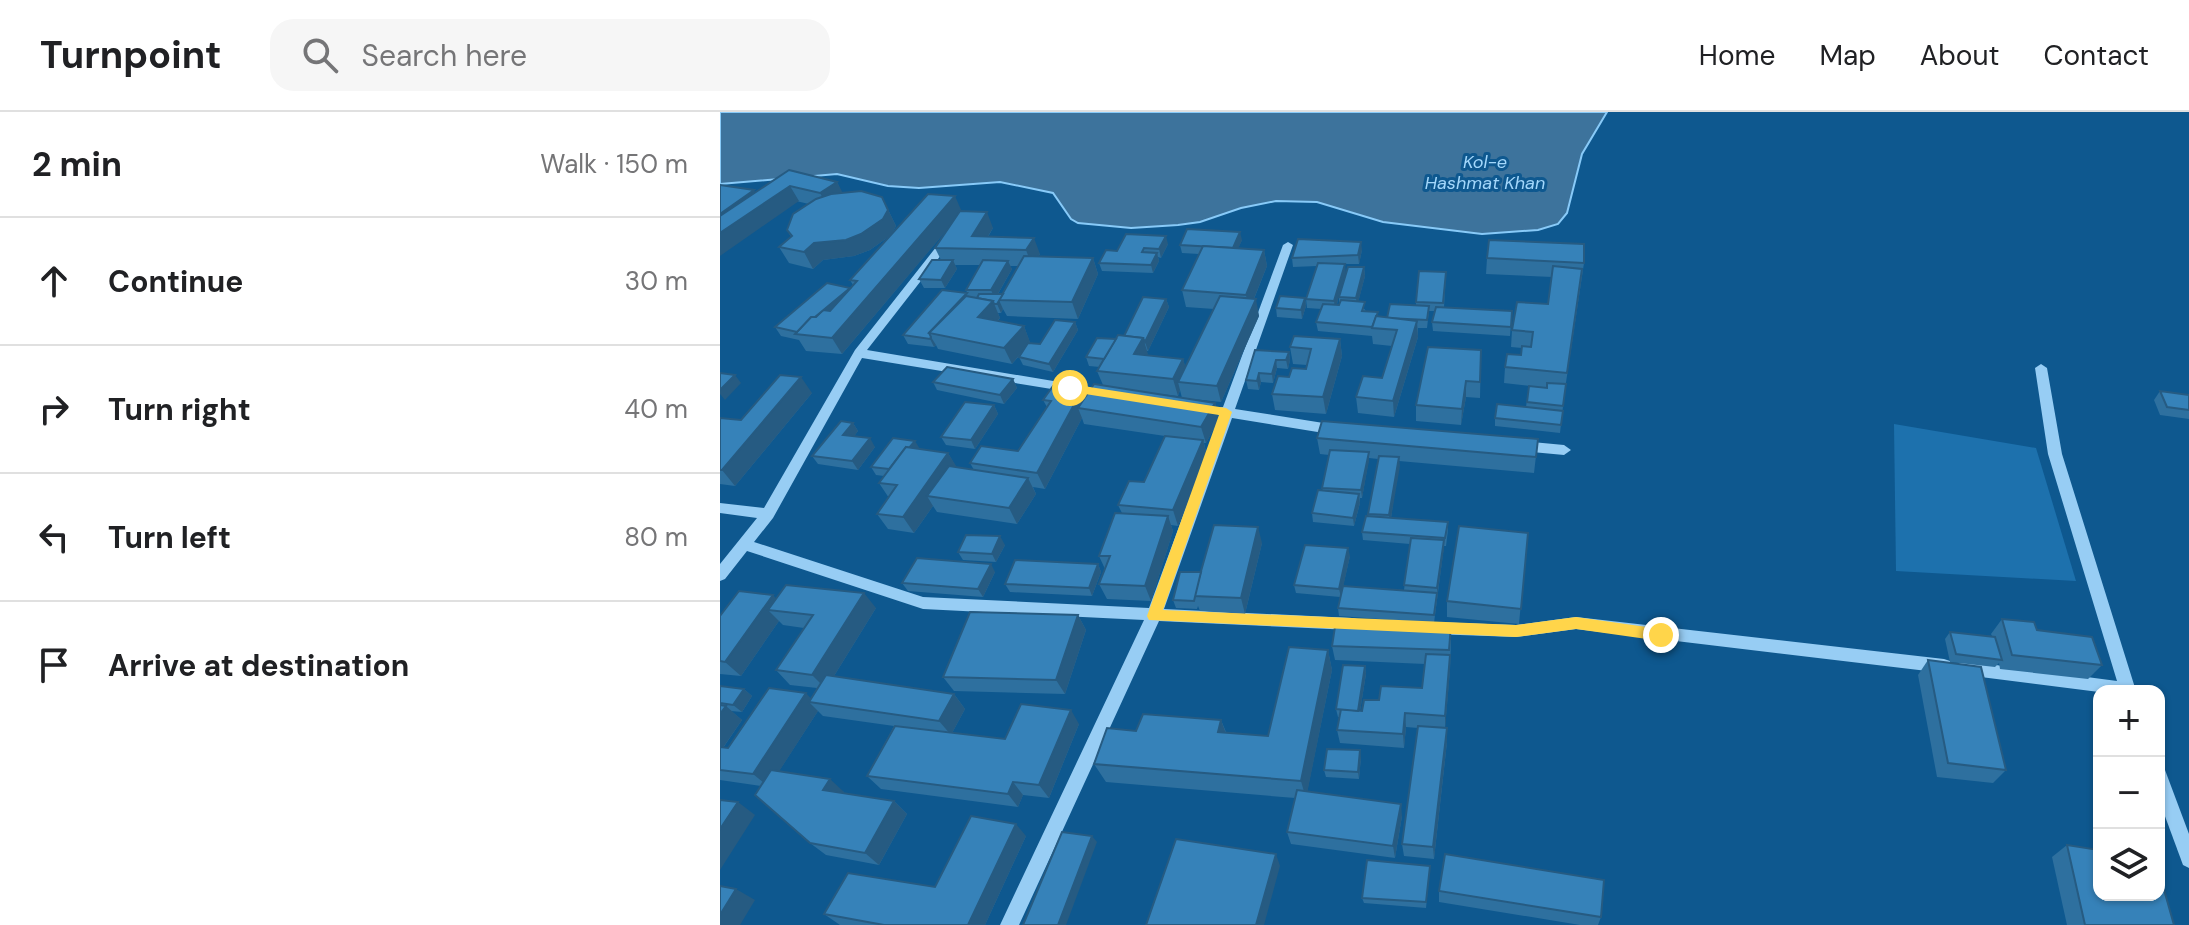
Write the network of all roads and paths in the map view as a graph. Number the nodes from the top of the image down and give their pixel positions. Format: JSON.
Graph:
{"nodes":[{"id":1,"x":955,"y":231,"type":"edge"},
{"id":2,"x":1288,"y":245,"type":"dead end"},
{"id":3,"x":859,"y":353,"type":"junction"},
{"id":4,"x":2041,"y":368,"type":"dead end"},
{"id":5,"x":1117,"y":395,"type":"edge"},
{"id":6,"x":1218,"y":411,"type":"junction"},
{"id":7,"x":1354,"y":432,"type":"edge"},
{"id":8,"x":1504,"y":445,"type":"edge"},
{"id":9,"x":1564,"y":450,"type":"dead end"},
{"id":10,"x":720,"y":508,"type":"edge"},
{"id":11,"x":768,"y":514,"type":"junction"},
{"id":12,"x":745,"y":545,"type":"junction"},
{"id":13,"x":720,"y":575,"type":"edge"},
{"id":14,"x":1154,"y":616,"type":"junction"},
{"id":15,"x":1374,"y":625,"type":"edge"},
{"id":16,"x":1422,"y":627,"type":"edge"},
{"id":17,"x":2126,"y":685,"type":"edge"},
{"id":18,"x":2093,"y":686,"type":"edge"},
{"id":19,"x":2165,"y":793,"type":"edge"},
{"id":20,"x":2189,"y":859,"type":"edge"},
{"id":21,"x":1009,"y":925,"type":"edge"}],
"edges":[{"from":1,"to":3,"type":"street"},
{"from":2,"to":6,"type":"street"},
{"from":3,"to":5,"type":"street"},
{"from":3,"to":11,"type":"street"},
{"from":4,"to":17,"type":"street"},
{"from":6,"to":7,"type":"street"},
{"from":6,"to":14,"type":"street"},
{"from":8,"to":9,"type":"street"},
{"from":10,"to":11,"type":"street"},
{"from":11,"to":12,"type":"street"},
{"from":12,"to":13,"type":"street"},
{"from":12,"to":14,"type":"street"},
{"from":14,"to":15,"type":"street"},
{"from":14,"to":21,"type":"street"},
{"from":16,"to":18,"type":"street"},
{"from":19,"to":20,"type":"street"}]}
